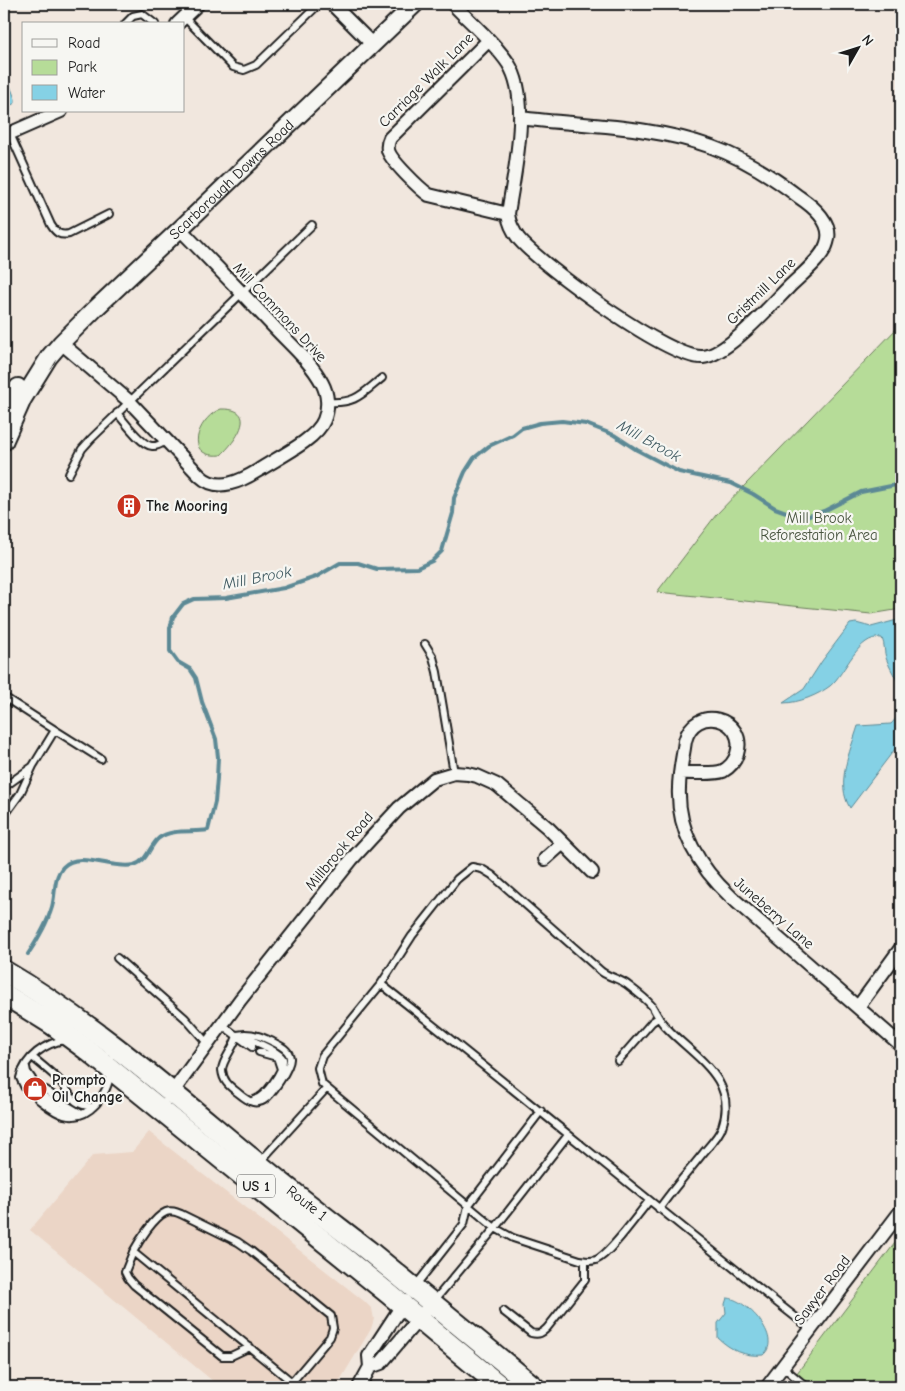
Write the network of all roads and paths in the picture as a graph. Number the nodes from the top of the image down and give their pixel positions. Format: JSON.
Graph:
{"nodes":[{"id":1,"x":319,"y":4,"type":"edge"},
{"id":2,"x":332,"y":4,"type":"edge"},
{"id":3,"x":415,"y":4,"type":"edge"},
{"id":4,"x":453,"y":4,"type":"edge"},
{"id":5,"x":195,"y":5,"type":"edge"},
{"id":6,"x":181,"y":21,"type":"edge"},
{"id":7,"x":126,"y":22,"type":"edge"},
{"id":8,"x":152,"y":22,"type":"edge"},
{"id":9,"x":185,"y":25,"type":"edge"},
{"id":10,"x":488,"y":41,"type":"junction"},
{"id":11,"x":372,"y":44,"type":"junction"},
{"id":12,"x":59,"y":112,"type":"edge"},
{"id":13,"x":520,"y":118,"type":"junction"},
{"id":14,"x":7,"y":135,"type":"edge"},
{"id":15,"x":109,"y":214,"type":"dead end"},
{"id":16,"x":508,"y":214,"type":"junction"},
{"id":17,"x":312,"y":225,"type":"dead end"},
{"id":18,"x":180,"y":229,"type":"junction"},
{"id":19,"x":241,"y":293,"type":"junction"},
{"id":20,"x":62,"y":343,"type":"junction"},
{"id":21,"x":49,"y":357,"type":"junction"},
{"id":22,"x":382,"y":378,"type":"dead end"},
{"id":23,"x":129,"y":401,"type":"junction"},
{"id":24,"x":327,"y":402,"type":"junction"},
{"id":25,"x":4,"y":412,"type":"edge"},
{"id":26,"x":117,"y":413,"type":"junction"},
{"id":27,"x":167,"y":440,"type":"junction"},
{"id":28,"x":4,"y":442,"type":"edge"},
{"id":29,"x":69,"y":474,"type":"dead end"},
{"id":30,"x":425,"y":644,"type":"dead end"},
{"id":31,"x":4,"y":697,"type":"edge"},
{"id":32,"x":55,"y":730,"type":"junction"},
{"id":33,"x":101,"y":758,"type":"dead end"},
{"id":34,"x":33,"y":766,"type":"junction"},
{"id":35,"x":454,"y":773,"type":"junction"},
{"id":36,"x":680,"y":773,"type":"junction"},
{"id":37,"x":7,"y":785,"type":"dead end"},
{"id":38,"x":4,"y":816,"type":"edge"},
{"id":39,"x":563,"y":842,"type":"junction"},
{"id":40,"x":545,"y":859,"type":"dead end"},
{"id":41,"x":592,"y":872,"type":"dead end"},
{"id":42,"x":901,"y":948,"type":"edge"},
{"id":43,"x":117,"y":958,"type":"dead end"},
{"id":44,"x":4,"y":971,"type":"edge"},
{"id":45,"x":381,"y":984,"type":"junction"},
{"id":46,"x":4,"y":994,"type":"edge"},
{"id":47,"x":858,"y":1007,"type":"junction"},
{"id":48,"x":658,"y":1018,"type":"junction"},
{"id":49,"x":222,"y":1025,"type":"junction"},
{"id":50,"x":237,"y":1035,"type":"junction"},
{"id":51,"x":71,"y":1038,"type":"junction"},
{"id":52,"x":208,"y":1044,"type":"junction"},
{"id":53,"x":901,"y":1045,"type":"edge"},
{"id":54,"x":252,"y":1047,"type":"dead end"},
{"id":55,"x":259,"y":1052,"type":"dead end"},
{"id":56,"x":32,"y":1057,"type":"junction"},
{"id":57,"x":618,"y":1061,"type":"dead end"},
{"id":58,"x":26,"y":1065,"type":"junction"},
{"id":59,"x":109,"y":1069,"type":"junction"},
{"id":60,"x":281,"y":1070,"type":"junction"},
{"id":61,"x":326,"y":1089,"type":"junction"},
{"id":62,"x":166,"y":1100,"type":"junction"},
{"id":63,"x":249,"y":1101,"type":"junction"},
{"id":64,"x":93,"y":1107,"type":"junction"},
{"id":65,"x":541,"y":1111,"type":"junction"},
{"id":66,"x":82,"y":1113,"type":"junction"},
{"id":67,"x":568,"y":1134,"type":"junction"},
{"id":68,"x":259,"y":1164,"type":"junction"},
{"id":69,"x":649,"y":1201,"type":"junction"},
{"id":70,"x":468,"y":1206,"type":"junction"},
{"id":71,"x":659,"y":1209,"type":"junction"},
{"id":72,"x":901,"y":1211,"type":"edge"},
{"id":73,"x":495,"y":1228,"type":"junction"},
{"id":74,"x":133,"y":1252,"type":"junction"},
{"id":75,"x":585,"y":1261,"type":"junction"},
{"id":76,"x":414,"y":1288,"type":"junction"},
{"id":77,"x":432,"y":1303,"type":"junction"},
{"id":78,"x":402,"y":1305,"type":"junction"},
{"id":79,"x":504,"y":1311,"type":"dead end"},
{"id":80,"x":420,"y":1319,"type":"junction"},
{"id":81,"x":812,"y":1330,"type":"junction"},
{"id":82,"x":250,"y":1348,"type":"junction"},
{"id":83,"x":370,"y":1367,"type":"junction"},
{"id":84,"x":783,"y":1367,"type":"junction"},
{"id":85,"x":292,"y":1382,"type":"junction"},
{"id":86,"x":300,"y":1387,"type":"edge"},
{"id":87,"x":359,"y":1387,"type":"edge"},
{"id":88,"x":501,"y":1387,"type":"edge"},
{"id":89,"x":534,"y":1387,"type":"edge"},
{"id":90,"x":767,"y":1387,"type":"edge"},
{"id":91,"x":807,"y":1387,"type":"edge"}],
"edges":[{"from":1,"to":9,"type":"lane"},
{"from":2,"to":11,"type":"street"},
{"from":3,"to":11,"type":"street","name":"Scarborough Downs Road"},
{"from":4,"to":10,"type":"street"},
{"from":5,"to":6,"type":"street"},
{"from":7,"to":8,"type":"lane"},
{"from":10,"to":13,"type":"street"},
{"from":10,"to":16,"type":"street","name":"Carriage Walk Lane"},
{"from":11,"to":18,"type":"street","name":"Scarborough Downs Road"},
{"from":12,"to":14,"type":"street"},
{"from":13,"to":16,"type":"street"},
{"from":13,"to":16,"type":"street","name":"Gristmill Lane"},
{"from":14,"to":15,"type":"lane"},
{"from":17,"to":19,"type":"lane"},
{"from":18,"to":19,"type":"street","name":"Mill Commons Drive"},
{"from":18,"to":20,"type":"street","name":"Scarborough Downs Road"},
{"from":19,"to":23,"type":"lane"},
{"from":19,"to":24,"type":"street","name":"Mill Commons Drive"},
{"from":20,"to":21,"type":"street","name":"Scarborough Downs Road"},
{"from":20,"to":23,"type":"street"},
{"from":21,"to":25,"type":"street","name":"Scarborough Downs Road"},
{"from":21,"to":28,"type":"street","name":"Scarborough Downs Road"},
{"from":22,"to":24,"type":"lane"},
{"from":23,"to":26,"type":"lane"},
{"from":23,"to":27,"type":"street"},
{"from":24,"to":27,"type":"street"},
{"from":26,"to":27,"type":"lane"},
{"from":26,"to":29,"type":"lane"},
{"from":30,"to":35,"type":"lane"},
{"from":31,"to":32,"type":"lane"},
{"from":32,"to":33,"type":"lane"},
{"from":32,"to":34,"type":"lane"},
{"from":34,"to":37,"type":"lane"},
{"from":34,"to":38,"type":"lane"},
{"from":35,"to":39,"type":"street","name":"Millbrook Road"},
{"from":35,"to":49,"type":"street","name":"Millbrook Road"},
{"from":36,"to":36,"type":"street","name":"Juneberry Lane"},
{"from":36,"to":47,"type":"street","name":"Juneberry Lane"},
{"from":39,"to":40,"type":"street"},
{"from":39,"to":41,"type":"street","name":"Millbrook Road"},
{"from":42,"to":47,"type":"street"},
{"from":43,"to":52,"type":"lane"},
{"from":44,"to":62,"type":"main road","name":"Route 1","number":"US 1"},
{"from":45,"to":48,"type":"lane"},
{"from":45,"to":61,"type":"lane"},
{"from":45,"to":65,"type":"lane"},
{"from":46,"to":51,"type":"main road","name":"Route 1","number":"US 1"},
{"from":47,"to":53,"type":"street","name":"Juneberry Lane"},
{"from":48,"to":57,"type":"lane"},
{"from":48,"to":71,"type":"lane"},
{"from":49,"to":50,"type":"lane"},
{"from":49,"to":52,"type":"street","name":"Millbrook Road"},
{"from":50,"to":54,"type":"lane"},
{"from":50,"to":60,"type":"lane"},
{"from":50,"to":63,"type":"lane"},
{"from":50,"to":63,"type":"lane"},
{"from":51,"to":56,"type":"lane"},
{"from":51,"to":59,"type":"main road","name":"Route 1","number":"US 1"},
{"from":52,"to":62,"type":"street","name":"Millbrook Road"},
{"from":55,"to":60,"type":"lane"},
{"from":56,"to":58,"type":"lane"},
{"from":56,"to":64,"type":"lane"},
{"from":58,"to":58,"type":"lane"},
{"from":59,"to":62,"type":"main road","name":"Route 1","number":"US 1"},
{"from":59,"to":64,"type":"lane"},
{"from":60,"to":63,"type":"lane"},
{"from":61,"to":68,"type":"lane"},
{"from":61,"to":70,"type":"lane"},
{"from":62,"to":68,"type":"main road","name":"Route 1","number":"US 1"},
{"from":62,"to":78,"type":"main road","name":"Route 1","number":"US 1"},
{"from":64,"to":66,"type":"lane"},
{"from":65,"to":67,"type":"lane"},
{"from":65,"to":70,"type":"lane"},
{"from":66,"to":66,"type":"lane"},
{"from":67,"to":69,"type":"lane"},
{"from":67,"to":73,"type":"lane"},
{"from":68,"to":76,"type":"main road","name":"Route 1","number":"US 1"},
{"from":69,"to":71,"type":"lane"},
{"from":69,"to":75,"type":"lane"},
{"from":70,"to":73,"type":"lane"},
{"from":70,"to":76,"type":"lane"},
{"from":71,"to":81,"type":"lane"},
{"from":72,"to":81,"type":"street","name":"Sawyer Road"},
{"from":73,"to":75,"type":"lane"},
{"from":73,"to":77,"type":"lane"},
{"from":74,"to":82,"type":"lane"},
{"from":74,"to":82,"type":"lane"},
{"from":74,"to":85,"type":"lane"},
{"from":75,"to":79,"type":"lane"},
{"from":76,"to":77,"type":"main road","name":"Route 1","number":"US 1"},
{"from":76,"to":78,"type":"street"},
{"from":77,"to":80,"type":"street"},
{"from":77,"to":89,"type":"main road","name":"Route 1","number":"US 1"},
{"from":78,"to":80,"type":"main road","name":"Route 1","number":"US 1"},
{"from":78,"to":83,"type":"street"},
{"from":80,"to":83,"type":"street"},
{"from":80,"to":88,"type":"main road","name":"Route 1","number":"US 1"},
{"from":81,"to":84,"type":"street","name":"Sawyer Road"},
{"from":82,"to":85,"type":"lane"},
{"from":83,"to":87,"type":"street"},
{"from":84,"to":90,"type":"street","name":"Sawyer Road"},
{"from":84,"to":91,"type":"lane"},
{"from":85,"to":86,"type":"lane"}]}
